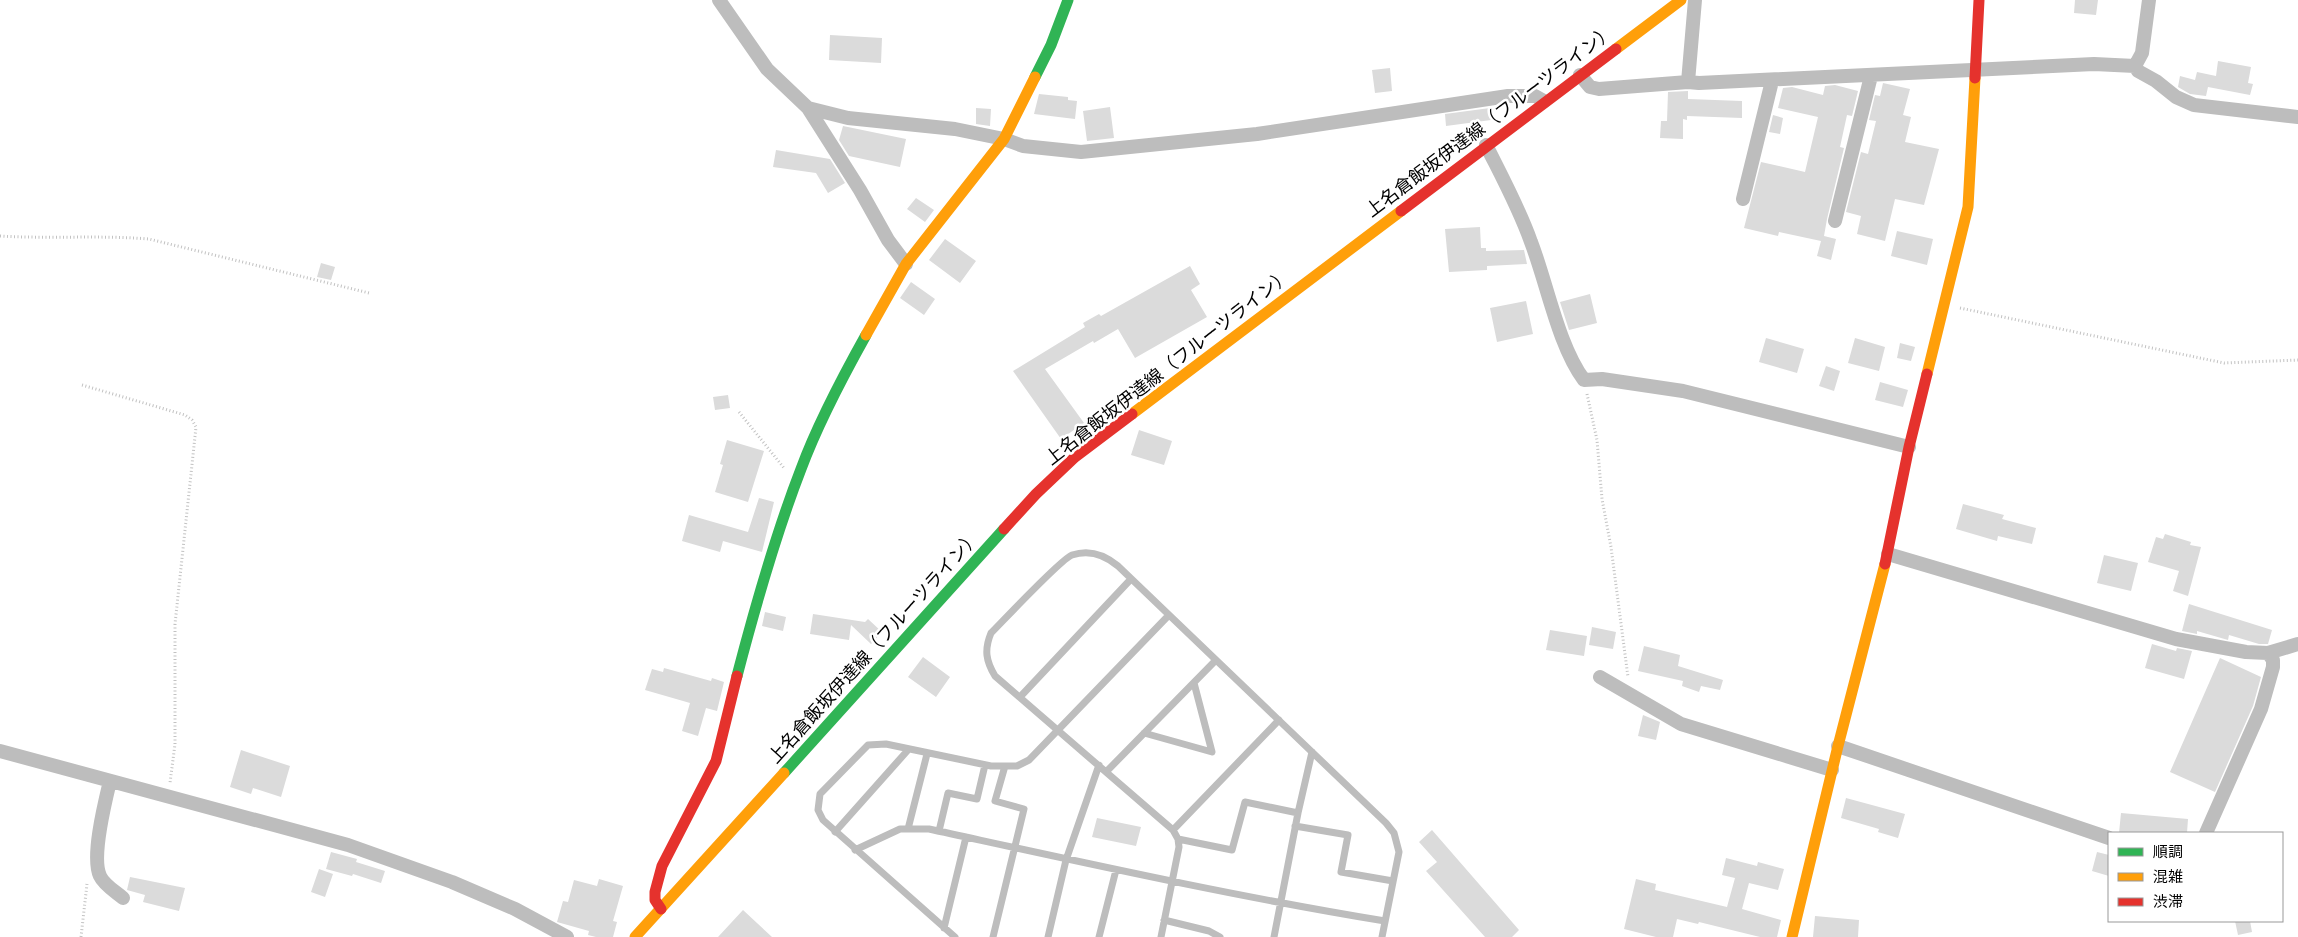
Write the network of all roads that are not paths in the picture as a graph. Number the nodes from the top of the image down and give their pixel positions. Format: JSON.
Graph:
{"nodes":[{"id":1,"x":719,"y":0,"type":"edge"},
{"id":2,"x":1068,"y":0,"type":"edge"},
{"id":3,"x":1680,"y":0,"type":"edge"},
{"id":4,"x":1695,"y":0,"type":"edge"},
{"id":5,"x":1979,"y":0,"type":"edge"},
{"id":6,"x":2148,"y":0,"type":"edge"},
{"id":7,"x":2135,"y":66,"type":"junction"},
{"id":8,"x":1976,"y":71,"type":"junction"},
{"id":9,"x":1580,"y":75,"type":"junction"},
{"id":10,"x":1871,"y":76,"type":"junction"},
{"id":11,"x":1772,"y":81,"type":"junction"},
{"id":12,"x":1688,"y":82,"type":"junction"},
{"id":13,"x":1544,"y":101,"type":"junction"},
{"id":14,"x":808,"y":108,"type":"junction"},
{"id":15,"x":2298,"y":117,"type":"edge"},
{"id":16,"x":1004,"y":139,"type":"junction"},
{"id":17,"x":1486,"y":145,"type":"junction"},
{"id":18,"x":1743,"y":199,"type":"dead end"},
{"id":19,"x":1835,"y":221,"type":"dead end"},
{"id":20,"x":906,"y":264,"type":"junction"},
{"id":21,"x":1909,"y":447,"type":"junction"},
{"id":22,"x":1888,"y":554,"type":"junction"},
{"id":23,"x":1131,"y":579,"type":"junction"},
{"id":24,"x":1168,"y":614,"type":"junction"},
{"id":25,"x":2298,"y":644,"type":"edge"},
{"id":26,"x":2268,"y":653,"type":"junction"},
{"id":27,"x":1216,"y":660,"type":"junction"},
{"id":28,"x":1600,"y":677,"type":"dead end"},
{"id":29,"x":1194,"y":683,"type":"junction"},
{"id":30,"x":1020,"y":697,"type":"junction"},
{"id":31,"x":1279,"y":720,"type":"junction"},
{"id":32,"x":1057,"y":729,"type":"junction"},
{"id":33,"x":1144,"y":734,"type":"junction"},
{"id":34,"x":1838,"y":746,"type":"junction"},
{"id":35,"x":908,"y":750,"type":"junction"},
{"id":36,"x":0,"y":751,"type":"edge"},
{"id":37,"x":1312,"y":752,"type":"junction"},
{"id":38,"x":927,"y":754,"type":"junction"},
{"id":39,"x":985,"y":765,"type":"junction"},
{"id":40,"x":1005,"y":766,"type":"junction"},
{"id":41,"x":1099,"y":766,"type":"junction"},
{"id":42,"x":1832,"y":770,"type":"junction"},
{"id":43,"x":1106,"y":772,"type":"junction"},
{"id":44,"x":110,"y":781,"type":"junction"},
{"id":45,"x":1298,"y":813,"type":"junction"},
{"id":46,"x":1295,"y":826,"type":"junction"},
{"id":47,"x":908,"y":828,"type":"junction"},
{"id":48,"x":1173,"y":830,"type":"junction"},
{"id":49,"x":939,"y":831,"type":"junction"},
{"id":50,"x":835,"y":832,"type":"junction"},
{"id":51,"x":2206,"y":832,"type":"edge"},
{"id":52,"x":966,"y":837,"type":"junction"},
{"id":53,"x":2108,"y":838,"type":"edge"},
{"id":54,"x":1178,"y":839,"type":"junction"},
{"id":55,"x":1014,"y":848,"type":"junction"},
{"id":56,"x":855,"y":850,"type":"junction"},
{"id":57,"x":1066,"y":860,"type":"junction"},
{"id":58,"x":1116,"y":870,"type":"junction"},
{"id":59,"x":1393,"y":881,"type":"junction"},
{"id":60,"x":1172,"y":882,"type":"junction"},
{"id":61,"x":123,"y":898,"type":"dead end"},
{"id":62,"x":1280,"y":904,"type":"junction"},
{"id":63,"x":661,"y":909,"type":"junction"},
{"id":64,"x":1164,"y":920,"type":"junction"},
{"id":65,"x":1385,"y":920,"type":"junction"},
{"id":66,"x":944,"y":928,"type":"junction"},
{"id":67,"x":567,"y":937,"type":"edge"},
{"id":68,"x":635,"y":937,"type":"edge"},
{"id":69,"x":955,"y":937,"type":"edge"},
{"id":70,"x":993,"y":937,"type":"edge"},
{"id":71,"x":1048,"y":937,"type":"edge"},
{"id":72,"x":1099,"y":937,"type":"edge"},
{"id":73,"x":1161,"y":937,"type":"edge"},
{"id":74,"x":1220,"y":937,"type":"edge"},
{"id":75,"x":1274,"y":937,"type":"edge"},
{"id":76,"x":1382,"y":937,"type":"edge"},
{"id":77,"x":1792,"y":937,"type":"edge"}],
"edges":[{"from":1,"to":14,"type":"street"},
{"from":2,"to":16,"type":"street"},
{"from":3,"to":9,"type":"street","name":"上名倉飯坂伊達線（フルーツライン）"},
{"from":4,"to":12,"type":"street"},
{"from":5,"to":8,"type":"street"},
{"from":6,"to":7,"type":"street"},
{"from":7,"to":8,"type":"street"},
{"from":7,"to":15,"type":"street"},
{"from":8,"to":10,"type":"street"},
{"from":8,"to":21,"type":"street"},
{"from":9,"to":12,"type":"street"},
{"from":9,"to":13,"type":"street","name":"上名倉飯坂伊達線（フルーツライン）"},
{"from":10,"to":11,"type":"street"},
{"from":10,"to":19,"type":"street"},
{"from":11,"to":12,"type":"street"},
{"from":11,"to":18,"type":"street"},
{"from":13,"to":16,"type":"street"},
{"from":13,"to":17,"type":"street","name":"上名倉飯坂伊達線（フルーツライン）"},
{"from":14,"to":16,"type":"street"},
{"from":14,"to":20,"type":"street"},
{"from":16,"to":20,"type":"street"},
{"from":17,"to":21,"type":"street"},
{"from":17,"to":63,"type":"street","name":"上名倉飯坂伊達線（フルーツライン）"},
{"from":20,"to":63,"type":"street"},
{"from":21,"to":22,"type":"street"},
{"from":22,"to":26,"type":"street"},
{"from":22,"to":34,"type":"street"},
{"from":23,"to":24,"type":"lane"},
{"from":23,"to":30,"type":"lane"},
{"from":23,"to":30,"type":"lane"},
{"from":24,"to":27,"type":"lane"},
{"from":24,"to":32,"type":"lane"},
{"from":25,"to":26,"type":"street"},
{"from":26,"to":51,"type":"street"},
{"from":27,"to":29,"type":"lane"},
{"from":27,"to":31,"type":"lane"},
{"from":28,"to":42,"type":"street"},
{"from":29,"to":33,"type":"lane"},
{"from":29,"to":33,"type":"lane"},
{"from":30,"to":32,"type":"lane"},
{"from":31,"to":37,"type":"lane"},
{"from":31,"to":48,"type":"lane"},
{"from":32,"to":40,"type":"lane"},
{"from":32,"to":41,"type":"lane"},
{"from":33,"to":43,"type":"lane"},
{"from":34,"to":42,"type":"street"},
{"from":34,"to":53,"type":"street"},
{"from":35,"to":38,"type":"lane"},
{"from":35,"to":50,"type":"lane"},
{"from":35,"to":50,"type":"lane"},
{"from":36,"to":44,"type":"street"},
{"from":37,"to":45,"type":"lane"},
{"from":37,"to":59,"type":"lane"},
{"from":38,"to":39,"type":"lane"},
{"from":38,"to":47,"type":"lane"},
{"from":39,"to":40,"type":"lane"},
{"from":39,"to":49,"type":"lane"},
{"from":40,"to":55,"type":"lane"},
{"from":41,"to":43,"type":"lane"},
{"from":41,"to":57,"type":"lane"},
{"from":42,"to":77,"type":"street"},
{"from":43,"to":48,"type":"lane"},
{"from":44,"to":61,"type":"street"},
{"from":44,"to":67,"type":"street"},
{"from":45,"to":46,"type":"lane"},
{"from":45,"to":54,"type":"lane"},
{"from":46,"to":59,"type":"lane"},
{"from":46,"to":62,"type":"lane"},
{"from":47,"to":49,"type":"lane"},
{"from":47,"to":56,"type":"lane"},
{"from":48,"to":54,"type":"lane"},
{"from":49,"to":52,"type":"lane"},
{"from":50,"to":56,"type":"lane"},
{"from":52,"to":55,"type":"lane"},
{"from":52,"to":66,"type":"lane"},
{"from":54,"to":60,"type":"lane"},
{"from":55,"to":57,"type":"lane"},
{"from":55,"to":70,"type":"lane"},
{"from":56,"to":66,"type":"lane"},
{"from":57,"to":58,"type":"lane"},
{"from":57,"to":71,"type":"lane"},
{"from":58,"to":60,"type":"lane"},
{"from":58,"to":72,"type":"lane"},
{"from":59,"to":65,"type":"lane"},
{"from":60,"to":62,"type":"lane"},
{"from":60,"to":64,"type":"lane"},
{"from":62,"to":65,"type":"lane"},
{"from":62,"to":75,"type":"lane"},
{"from":63,"to":68,"type":"street","name":"上名倉飯坂伊達線（フルーツライン）"},
{"from":64,"to":73,"type":"lane"},
{"from":64,"to":74,"type":"lane"},
{"from":65,"to":76,"type":"lane"},
{"from":66,"to":69,"type":"lane"}]}
